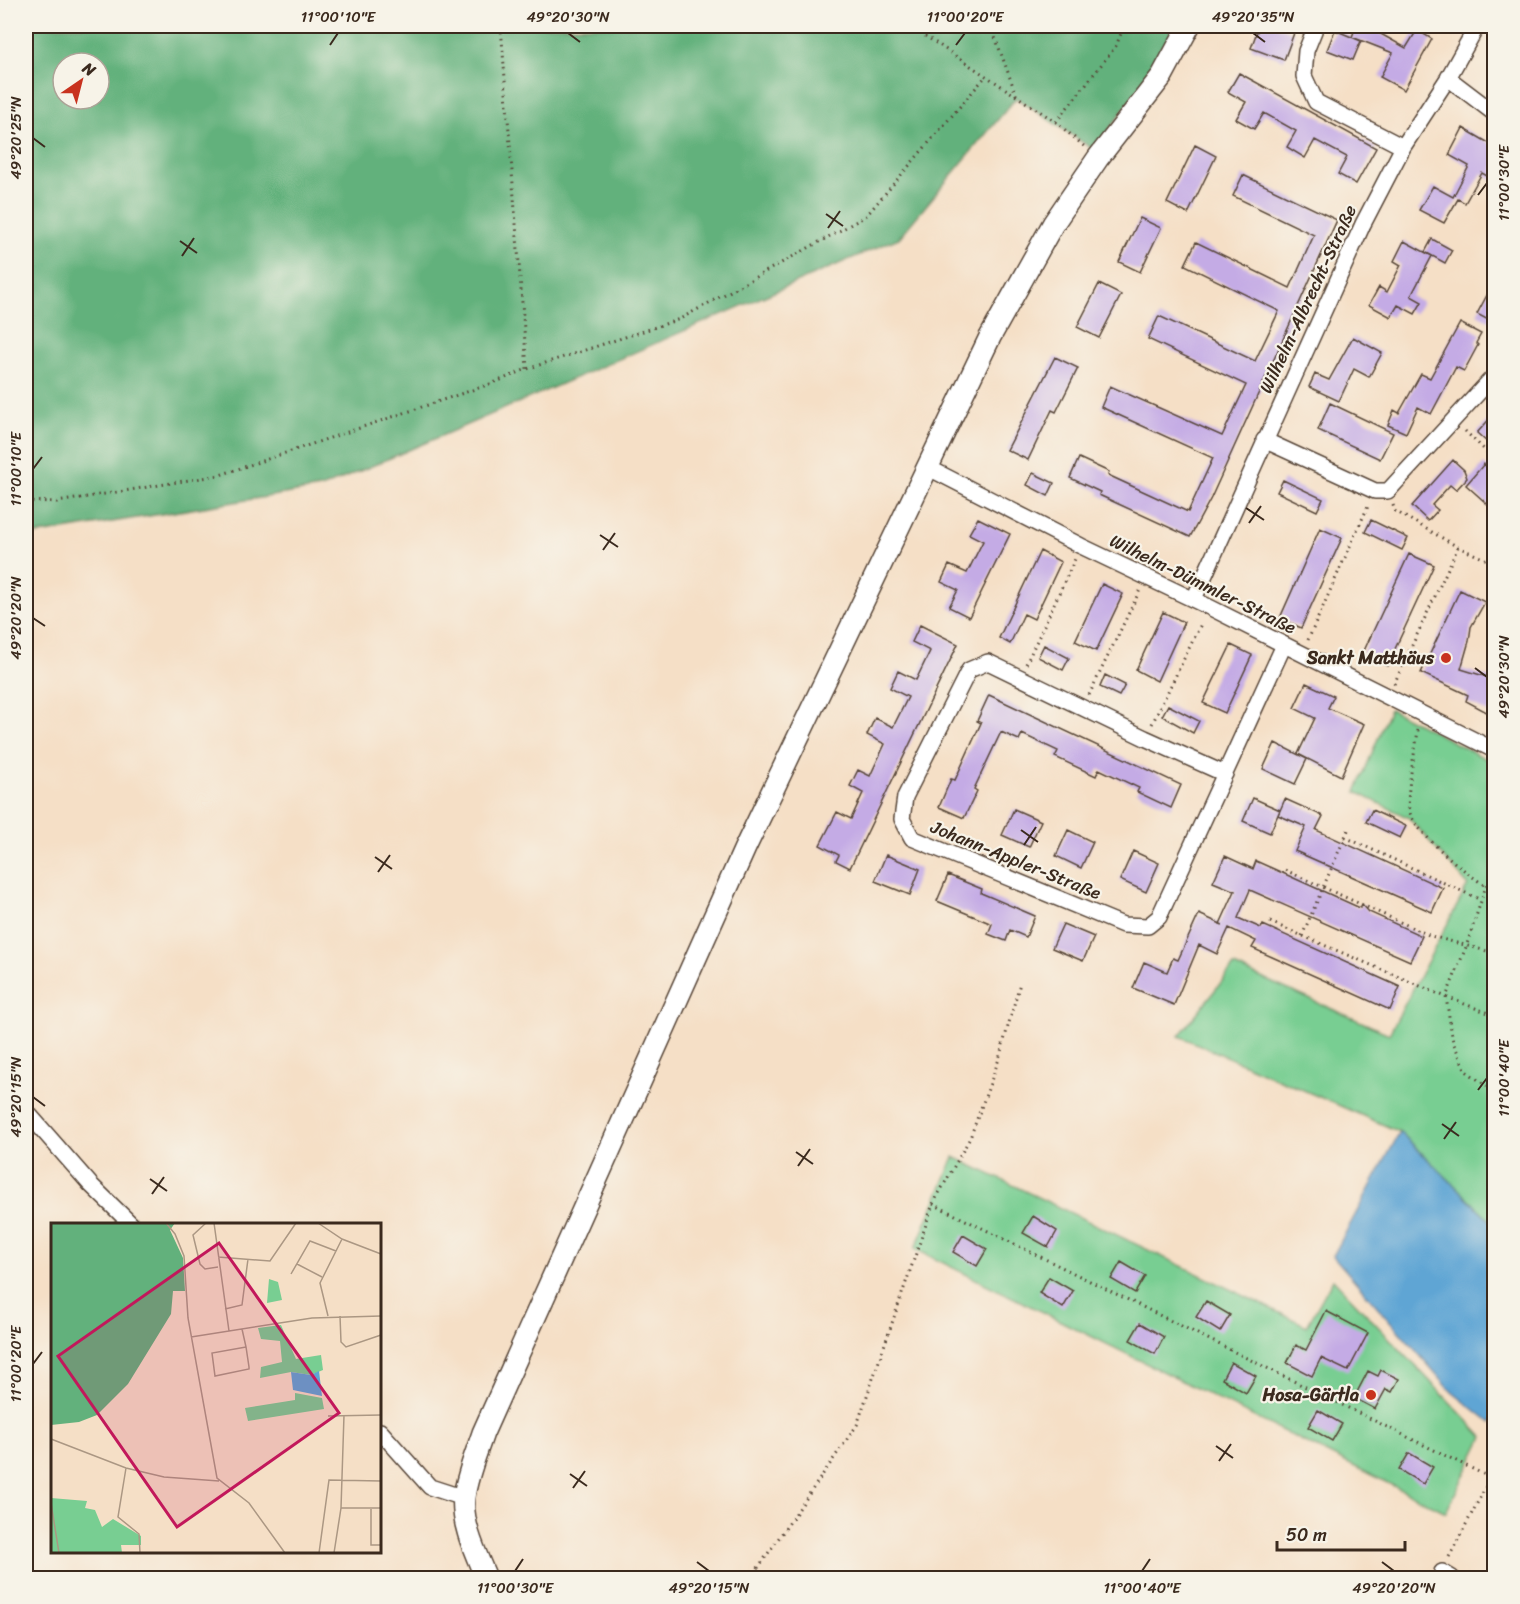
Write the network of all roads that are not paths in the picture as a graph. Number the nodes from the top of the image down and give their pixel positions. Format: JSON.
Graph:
{"nodes":[{"id":1,"x":1189,"y":26,"type":"edge"},
{"id":2,"x":1316,"y":26,"type":"edge"},
{"id":3,"x":1477,"y":26,"type":"edge"},
{"id":4,"x":1448,"y":78,"type":"junction"},
{"id":5,"x":1494,"y":113,"type":"edge"},
{"id":6,"x":1403,"y":147,"type":"junction"},
{"id":7,"x":1494,"y":376,"type":"edge"},
{"id":8,"x":1264,"y":440,"type":"junction"},
{"id":9,"x":927,"y":467,"type":"junction"},
{"id":10,"x":1194,"y":599,"type":"junction"},
{"id":11,"x":1284,"y":645,"type":"junction"},
{"id":12,"x":1494,"y":750,"type":"edge"},
{"id":13,"x":1225,"y":774,"type":"junction"},
{"id":14,"x":26,"y":1111,"type":"edge"},
{"id":15,"x":130,"y":1223,"type":"edge"},
{"id":16,"x":381,"y":1432,"type":"edge"},
{"id":17,"x":464,"y":1498,"type":"junction"},
{"id":18,"x":486,"y":1578,"type":"edge"}],
"edges":[{"from":1,"to":9,"type":"main road"},
{"from":2,"to":6,"type":"street"},
{"from":3,"to":4,"type":"street","name":"Wilhelm-Albrecht-Straße"},
{"from":4,"to":5,"type":"street"},
{"from":4,"to":6,"type":"street","name":"Wilhelm-Albrecht-Straße"},
{"from":6,"to":8,"type":"street","name":"Wilhelm-Albrecht-Straße"},
{"from":7,"to":8,"type":"street"},
{"from":8,"to":10,"type":"street","name":"Wilhelm-Albrecht-Straße"},
{"from":9,"to":10,"type":"street","name":"Wilhelm-Dümmler-Straße"},
{"from":9,"to":17,"type":"main road"},
{"from":10,"to":11,"type":"street","name":"Wilhelm-Dümmler-Straße"},
{"from":11,"to":12,"type":"street","name":"Wilhelm-Dümmler-Straße"},
{"from":11,"to":13,"type":"street","name":"Johann-Appler-Straße"},
{"from":13,"to":13,"type":"street","name":"Johann-Appler-Straße"},
{"from":14,"to":15,"type":"street"},
{"from":16,"to":17,"type":"street"},
{"from":17,"to":18,"type":"main road"}]}
